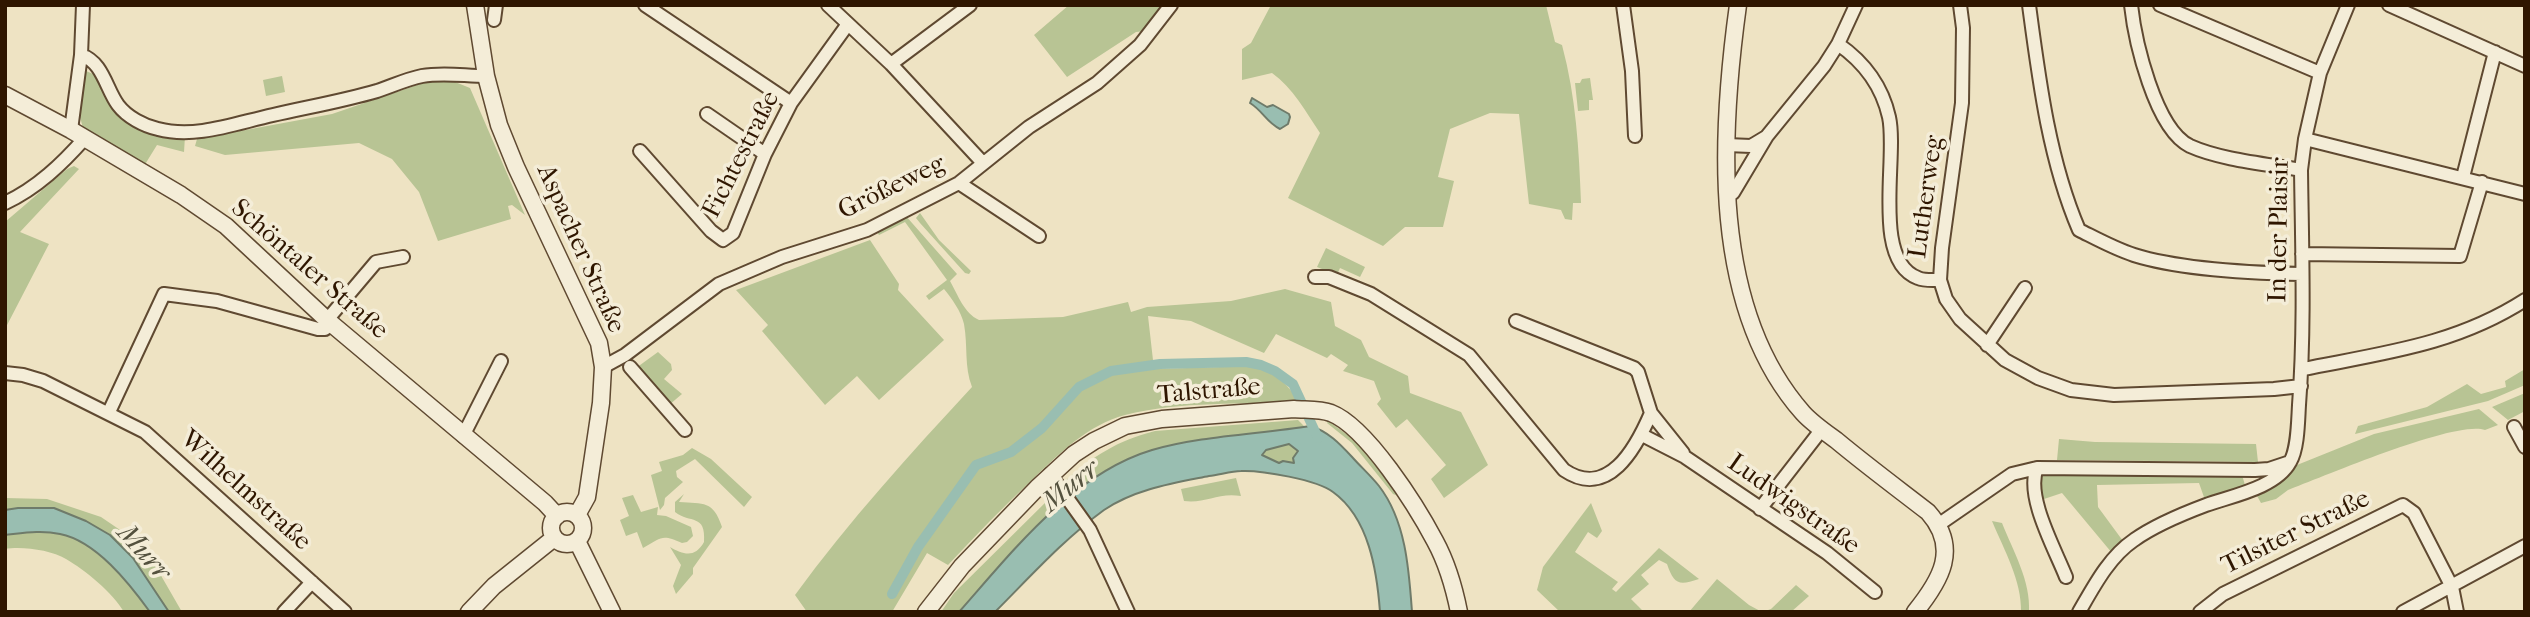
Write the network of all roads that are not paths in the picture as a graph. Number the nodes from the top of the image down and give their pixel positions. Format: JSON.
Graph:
{"nodes":[{"id":1,"x":83,"y":5,"type":"edge"},
{"id":2,"x":475,"y":5,"type":"edge"},
{"id":3,"x":496,"y":5,"type":"edge"},
{"id":4,"x":645,"y":5,"type":"edge"},
{"id":5,"x":828,"y":5,"type":"edge"},
{"id":6,"x":970,"y":5,"type":"edge"},
{"id":7,"x":1171,"y":5,"type":"edge"},
{"id":8,"x":1623,"y":5,"type":"edge"},
{"id":9,"x":1738,"y":5,"type":"edge"},
{"id":10,"x":1856,"y":5,"type":"edge"},
{"id":11,"x":1960,"y":5,"type":"edge"},
{"id":12,"x":2029,"y":5,"type":"edge"},
{"id":13,"x":2131,"y":5,"type":"edge"},
{"id":14,"x":2160,"y":5,"type":"edge"},
{"id":15,"x":2348,"y":5,"type":"edge"},
{"id":16,"x":2389,"y":5,"type":"edge"},
{"id":17,"x":494,"y":20,"type":"dead end"},
{"id":18,"x":848,"y":24,"type":"junction"},
{"id":19,"x":1838,"y":44,"type":"junction"},
{"id":20,"x":2495,"y":52,"type":"junction"},
{"id":21,"x":81,"y":55,"type":"junction"},
{"id":22,"x":891,"y":64,"type":"junction"},
{"id":23,"x":2525,"y":66,"type":"edge"},
{"id":24,"x":2320,"y":73,"type":"junction"},
{"id":25,"x":486,"y":76,"type":"junction"},
{"id":26,"x":5,"y":95,"type":"edge"},
{"id":27,"x":791,"y":103,"type":"junction"},
{"id":28,"x":707,"y":114,"type":"dead end"},
{"id":29,"x":78,"y":134,"type":"junction"},
{"id":30,"x":1635,"y":136,"type":"dead end"},
{"id":31,"x":1767,"y":136,"type":"junction"},
{"id":32,"x":2305,"y":139,"type":"junction"},
{"id":33,"x":1727,"y":145,"type":"junction"},
{"id":34,"x":640,"y":150,"type":"dead end"},
{"id":35,"x":765,"y":154,"type":"junction"},
{"id":36,"x":983,"y":163,"type":"junction"},
{"id":37,"x":2301,"y":170,"type":"junction"},
{"id":38,"x":2463,"y":177,"type":"junction"},
{"id":39,"x":2482,"y":182,"type":"junction"},
{"id":40,"x":959,"y":183,"type":"junction"},
{"id":41,"x":2525,"y":194,"type":"edge"},
{"id":42,"x":1727,"y":195,"type":"junction"},
{"id":43,"x":5,"y":203,"type":"edge"},
{"id":44,"x":1039,"y":236,"type":"dead end"},
{"id":45,"x":2302,"y":254,"type":"junction"},
{"id":46,"x":402,"y":257,"type":"dead end"},
{"id":47,"x":2302,"y":274,"type":"junction"},
{"id":48,"x":1315,"y":277,"type":"dead end"},
{"id":49,"x":1940,"y":280,"type":"junction"},
{"id":50,"x":2025,"y":288,"type":"dead end"},
{"id":51,"x":2525,"y":300,"type":"edge"},
{"id":52,"x":1516,"y":321,"type":"dead end"},
{"id":53,"x":329,"y":322,"type":"junction"},
{"id":54,"x":1987,"y":345,"type":"junction"},
{"id":55,"x":501,"y":361,"type":"dead end"},
{"id":56,"x":603,"y":366,"type":"junction"},
{"id":57,"x":630,"y":368,"type":"dead end"},
{"id":58,"x":2303,"y":369,"type":"junction"},
{"id":59,"x":5,"y":373,"type":"edge"},
{"id":60,"x":2301,"y":386,"type":"junction"},
{"id":61,"x":109,"y":412,"type":"junction"},
{"id":62,"x":1651,"y":413,"type":"junction"},
{"id":63,"x":2514,"y":428,"type":"dead end"},
{"id":64,"x":1822,"y":429,"type":"junction"},
{"id":65,"x":685,"y":430,"type":"dead end"},
{"id":66,"x":1642,"y":435,"type":"junction"},
{"id":67,"x":463,"y":436,"type":"junction"},
{"id":68,"x":2525,"y":447,"type":"edge"},
{"id":69,"x":1685,"y":457,"type":"junction"},
{"id":70,"x":2290,"y":462,"type":"junction"},
{"id":71,"x":2037,"y":468,"type":"junction"},
{"id":72,"x":1050,"y":474,"type":"junction"},
{"id":73,"x":1760,"y":509,"type":"junction"},
{"id":74,"x":577,"y":515,"type":"junction"},
{"id":75,"x":557,"y":516,"type":"junction"},
{"id":76,"x":1938,"y":525,"type":"junction"},
{"id":77,"x":554,"y":538,"type":"junction"},
{"id":78,"x":577,"y":541,"type":"junction"},
{"id":79,"x":2525,"y":546,"type":"edge"},
{"id":80,"x":2066,"y":577,"type":"dead end"},
{"id":81,"x":312,"y":582,"type":"junction"},
{"id":82,"x":2452,"y":587,"type":"junction"},
{"id":83,"x":1875,"y":592,"type":"dead end"},
{"id":84,"x":2080,"y":610,"type":"edge"},
{"id":85,"x":284,"y":612,"type":"edge"},
{"id":86,"x":345,"y":612,"type":"edge"},
{"id":87,"x":469,"y":612,"type":"edge"},
{"id":88,"x":612,"y":612,"type":"edge"},
{"id":89,"x":926,"y":612,"type":"edge"},
{"id":90,"x":1128,"y":612,"type":"edge"},
{"id":91,"x":1459,"y":612,"type":"edge"},
{"id":92,"x":1915,"y":612,"type":"edge"},
{"id":93,"x":2200,"y":612,"type":"edge"},
{"id":94,"x":2403,"y":612,"type":"edge"},
{"id":95,"x":2457,"y":612,"type":"edge"}],
"edges":[{"from":1,"to":21,"type":"street"},
{"from":2,"to":25,"type":"street","name":"Aspacher Straße"},
{"from":3,"to":17,"type":"street"},
{"from":4,"to":27,"type":"street"},
{"from":5,"to":18,"type":"street"},
{"from":6,"to":22,"type":"street"},
{"from":7,"to":36,"type":"street","name":"Größeweg"},
{"from":8,"to":30,"type":"street"},
{"from":9,"to":33,"type":"street"},
{"from":10,"to":19,"type":"street"},
{"from":11,"to":49,"type":"street","name":"Lutherweg"},
{"from":12,"to":47,"type":"street"},
{"from":13,"to":37,"type":"street"},
{"from":14,"to":24,"type":"street"},
{"from":15,"to":24,"type":"street","name":"In der Plaisir"},
{"from":16,"to":20,"type":"street"},
{"from":18,"to":22,"type":"street"},
{"from":18,"to":27,"type":"street","name":"Fichtestraße"},
{"from":19,"to":31,"type":"street"},
{"from":19,"to":49,"type":"street"},
{"from":20,"to":23,"type":"street"},
{"from":20,"to":38,"type":"street"},
{"from":21,"to":25,"type":"street"},
{"from":21,"to":29,"type":"street"},
{"from":22,"to":36,"type":"street"},
{"from":24,"to":32,"type":"street","name":"In der Plaisir"},
{"from":25,"to":56,"type":"street","name":"Aspacher Straße"},
{"from":26,"to":29,"type":"street","name":"Schöntaler Straße"},
{"from":27,"to":35,"type":"street","name":"Fichtestraße"},
{"from":28,"to":35,"type":"street"},
{"from":29,"to":43,"type":"street"},
{"from":29,"to":53,"type":"street","name":"Schöntaler Straße"},
{"from":31,"to":33,"type":"street"},
{"from":31,"to":42,"type":"street"},
{"from":32,"to":37,"type":"street","name":"In der Plaisir"},
{"from":32,"to":38,"type":"street"},
{"from":33,"to":42,"type":"street"},
{"from":34,"to":35,"type":"street","name":"Fichtestraße"},
{"from":36,"to":40,"type":"street","name":"Größeweg"},
{"from":37,"to":45,"type":"street","name":"In der Plaisir"},
{"from":38,"to":39,"type":"street"},
{"from":39,"to":41,"type":"street"},
{"from":39,"to":45,"type":"street"},
{"from":40,"to":44,"type":"street"},
{"from":40,"to":56,"type":"street","name":"Größeweg"},
{"from":42,"to":64,"type":"street"},
{"from":45,"to":47,"type":"street","name":"In der Plaisir"},
{"from":46,"to":53,"type":"street"},
{"from":47,"to":58,"type":"street","name":"In der Plaisir"},
{"from":48,"to":66,"type":"street"},
{"from":49,"to":54,"type":"street","name":"Lutherweg"},
{"from":50,"to":54,"type":"street"},
{"from":51,"to":58,"type":"street"},
{"from":52,"to":62,"type":"street","name":"Ludwigstraße"},
{"from":53,"to":61,"type":"street"},
{"from":53,"to":67,"type":"street","name":"Schöntaler Straße"},
{"from":54,"to":60,"type":"street","name":"Lutherweg"},
{"from":55,"to":67,"type":"street"},
{"from":56,"to":74,"type":"street","name":"Aspacher Straße"},
{"from":57,"to":65,"type":"street"},
{"from":58,"to":60,"type":"street","name":"In der Plaisir"},
{"from":59,"to":61,"type":"street","name":"Wilhelmstraße"},
{"from":60,"to":70,"type":"street","name":"In der Plaisir"},
{"from":61,"to":81,"type":"street","name":"Wilhelmstraße"},
{"from":62,"to":66,"type":"street"},
{"from":62,"to":69,"type":"street","name":"Ludwigstraße"},
{"from":63,"to":68,"type":"street"},
{"from":64,"to":73,"type":"street"},
{"from":64,"to":76,"type":"street"},
{"from":66,"to":69,"type":"street","name":"Ludwigstraße"},
{"from":67,"to":75,"type":"street","name":"Schöntaler Straße"},
{"from":69,"to":73,"type":"street","name":"Ludwigstraße"},
{"from":70,"to":71,"type":"street"},
{"from":70,"to":84,"type":"street"},
{"from":71,"to":76,"type":"street"},
{"from":71,"to":80,"type":"street"},
{"from":72,"to":89,"type":"street","name":"Talstraße"},
{"from":72,"to":90,"type":"street"},
{"from":72,"to":91,"type":"street","name":"Talstraße"},
{"from":73,"to":83,"type":"street","name":"Ludwigstraße"},
{"from":74,"to":75,"type":"street"},
{"from":74,"to":78,"type":"street"},
{"from":75,"to":77,"type":"street"},
{"from":76,"to":92,"type":"street"},
{"from":77,"to":78,"type":"street"},
{"from":77,"to":87,"type":"street"},
{"from":78,"to":88,"type":"street"},
{"from":79,"to":82,"type":"street"},
{"from":81,"to":85,"type":"street"},
{"from":81,"to":86,"type":"street","name":"Wilhelmstraße"},
{"from":82,"to":93,"type":"street","name":"Tilsiter Straße"},
{"from":82,"to":94,"type":"street"},
{"from":82,"to":95,"type":"street"}]}
